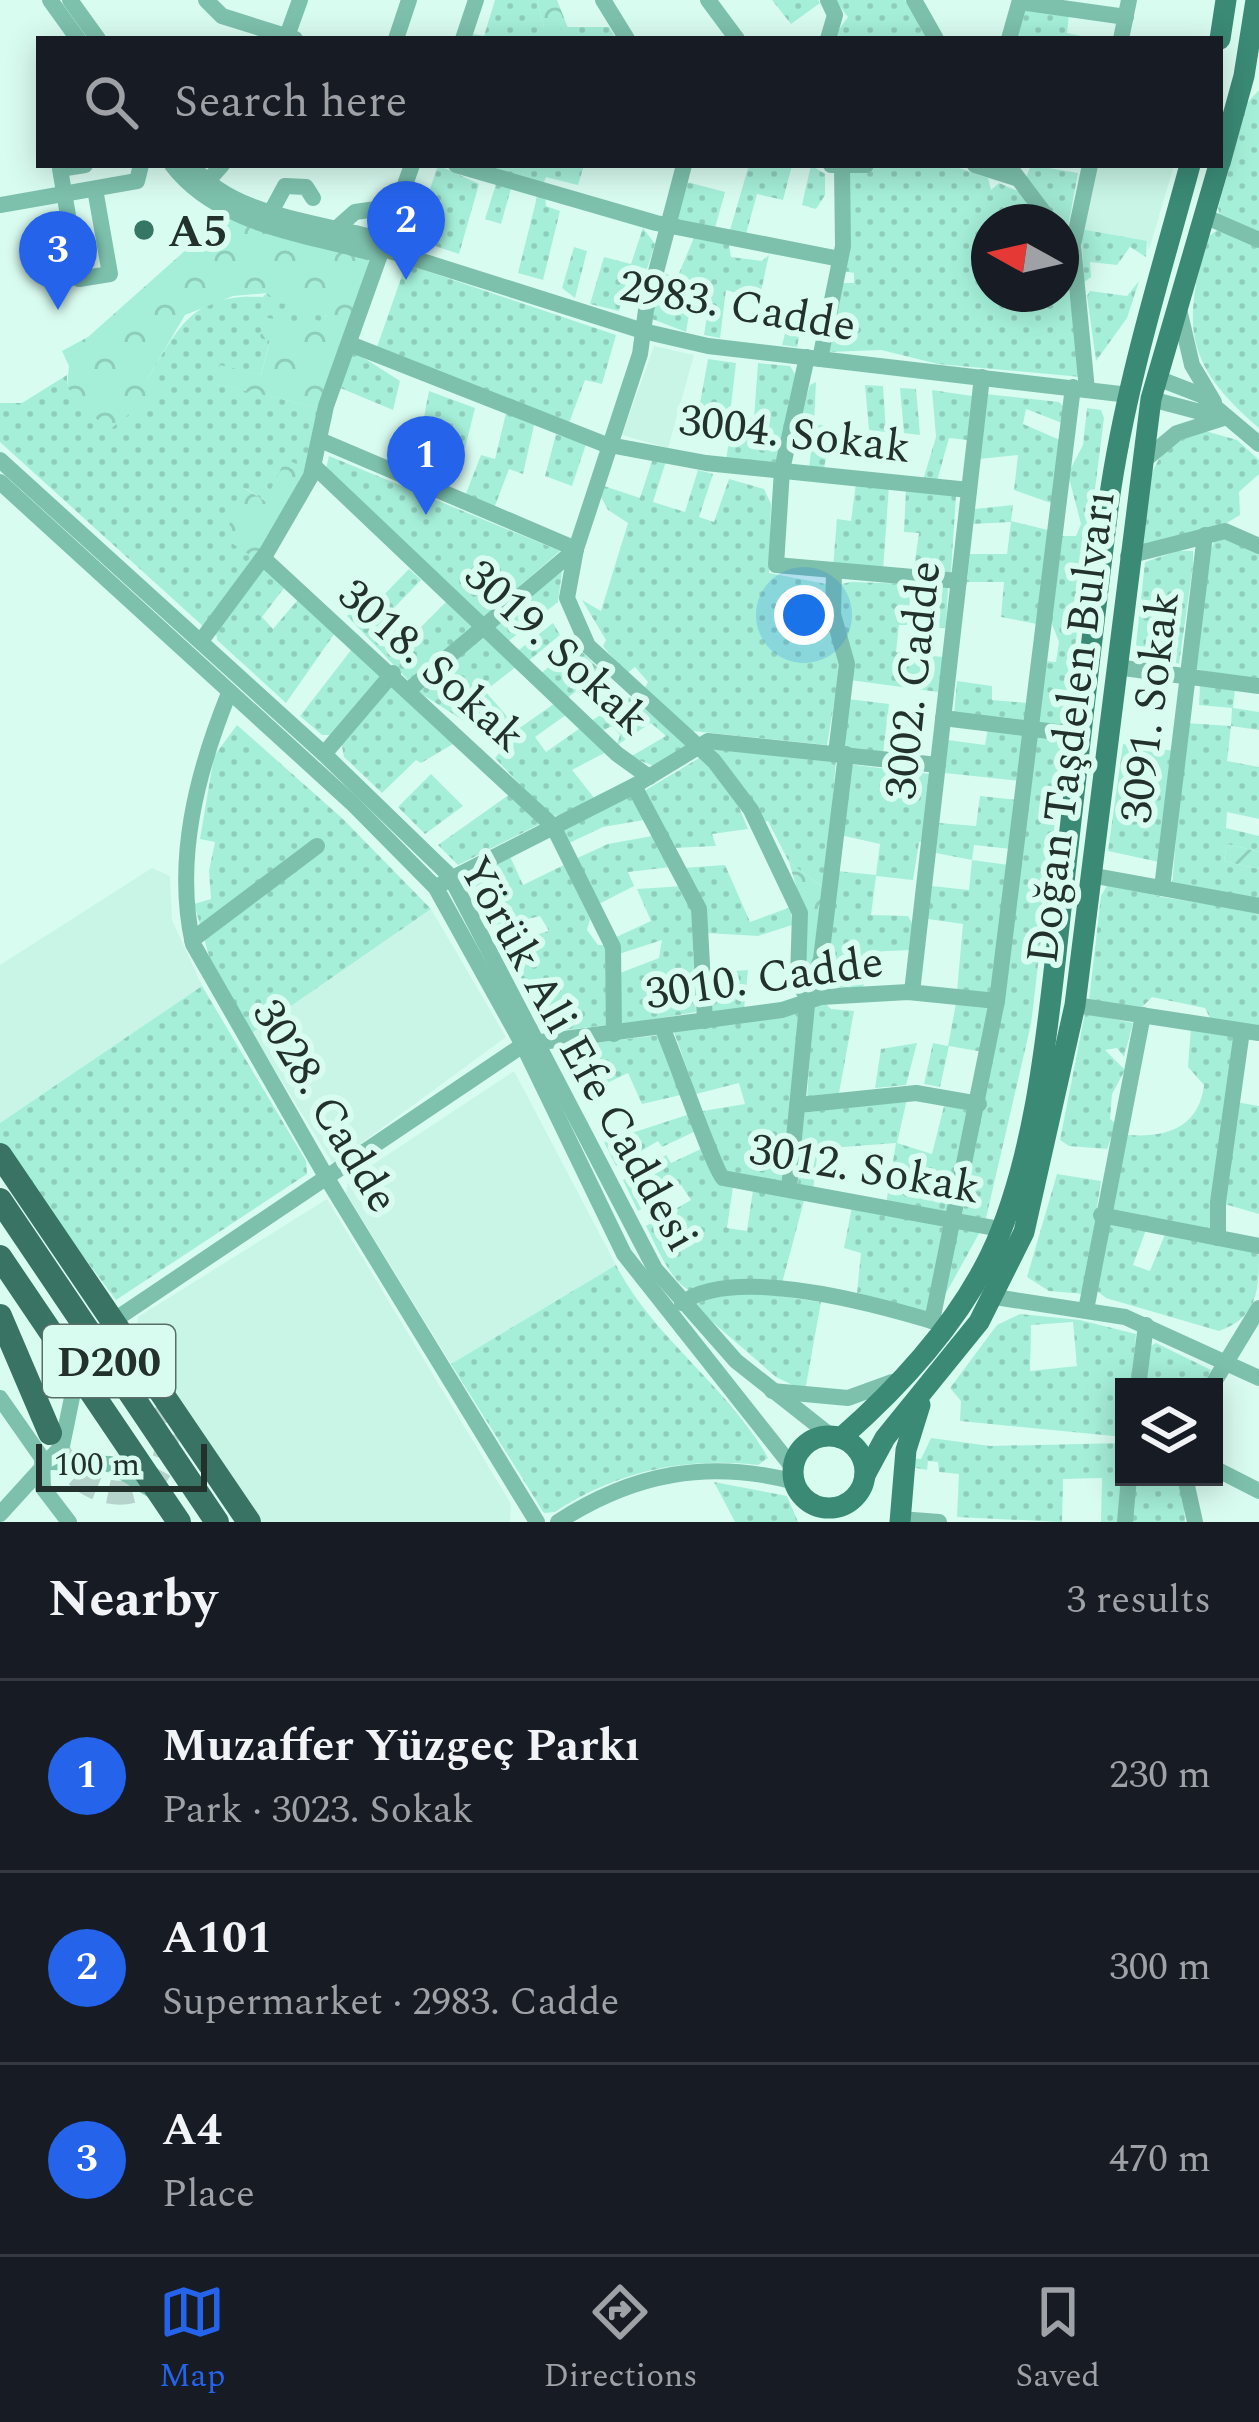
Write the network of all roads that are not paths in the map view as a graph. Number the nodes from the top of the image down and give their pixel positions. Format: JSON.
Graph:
{"nodes":[{"id":1,"x":50,"y":0,"type":"edge"},
{"id":2,"x":70,"y":0,"type":"edge"},
{"id":3,"x":300,"y":0,"type":"edge"},
{"id":4,"x":409,"y":0,"type":"edge"},
{"id":5,"x":476,"y":0,"type":"edge"},
{"id":6,"x":603,"y":0,"type":"edge"},
{"id":7,"x":708,"y":0,"type":"edge"},
{"id":8,"x":828,"y":0,"type":"edge"},
{"id":9,"x":1226,"y":0,"type":"edge"},
{"id":10,"x":1256,"y":0,"type":"edge"},
{"id":11,"x":1020,"y":1,"type":"edge"},
{"id":12,"x":921,"y":5,"type":"edge"},
{"id":13,"x":212,"y":7,"type":"edge"},
{"id":14,"x":1127,"y":8,"type":"edge"},
{"id":15,"x":76,"y":36,"type":"edge"},
{"id":16,"x":96,"y":36,"type":"edge"},
{"id":17,"x":286,"y":36,"type":"edge"},
{"id":18,"x":291,"y":36,"type":"edge"},
{"id":19,"x":397,"y":36,"type":"edge"},
{"id":20,"x":464,"y":36,"type":"edge"},
{"id":21,"x":625,"y":36,"type":"edge"},
{"id":22,"x":734,"y":36,"type":"edge"},
{"id":23,"x":829,"y":36,"type":"edge"},
{"id":24,"x":935,"y":36,"type":"edge"},
{"id":25,"x":1010,"y":36,"type":"edge"},
{"id":26,"x":1220,"y":36,"type":"edge"},
{"id":27,"x":1251,"y":78,"type":"edge"},
{"id":28,"x":1223,"y":156,"type":"edge"},
{"id":29,"x":70,"y":168,"type":"edge"},
{"id":30,"x":140,"y":168,"type":"edge"},
{"id":31,"x":176,"y":168,"type":"edge"},
{"id":32,"x":194,"y":168,"type":"edge"},
{"id":33,"x":221,"y":168,"type":"edge"},
{"id":34,"x":411,"y":168,"type":"edge"},
{"id":35,"x":466,"y":168,"type":"edge"},
{"id":36,"x":683,"y":168,"type":"edge"},
{"id":37,"x":836,"y":168,"type":"edge"},
{"id":38,"x":1089,"y":168,"type":"edge"},
{"id":39,"x":1189,"y":168,"type":"edge"},
{"id":40,"x":1219,"y":168,"type":"edge"},
{"id":41,"x":1012,"y":172,"type":"edge"},
{"id":42,"x":95,"y":189,"type":"junction"},
{"id":43,"x":211,"y":192,"type":"junction"},
{"id":44,"x":64,"y":194,"type":"junction"},
{"id":45,"x":313,"y":198,"type":"dead end"},
{"id":46,"x":1037,"y":204,"type":"edge"},
{"id":47,"x":0,"y":205,"type":"edge"},
{"id":48,"x":383,"y":208,"type":"dead end"},
{"id":49,"x":1079,"y":208,"type":"edge"},
{"id":50,"x":272,"y":210,"type":"junction"},
{"id":51,"x":1204,"y":216,"type":"junction"},
{"id":52,"x":666,"y":225,"type":"junction"},
{"id":53,"x":337,"y":228,"type":"junction"},
{"id":54,"x":1259,"y":240,"type":"edge"},
{"id":55,"x":384,"y":249,"type":"junction"},
{"id":56,"x":840,"y":260,"type":"junction"},
{"id":57,"x":1179,"y":308,"type":"junction"},
{"id":58,"x":1077,"y":312,"type":"edge"},
{"id":59,"x":643,"y":332,"type":"junction"},
{"id":60,"x":350,"y":344,"type":"junction"},
{"id":61,"x":813,"y":358,"type":"junction"},
{"id":62,"x":1133,"y":371,"type":"junction"},
{"id":63,"x":982,"y":376,"type":"junction"},
{"id":64,"x":1080,"y":389,"type":"junction"},
{"id":65,"x":1146,"y":390,"type":"junction"},
{"id":66,"x":1224,"y":418,"type":"junction"},
{"id":67,"x":320,"y":440,"type":"junction"},
{"id":68,"x":1259,"y":444,"type":"edge"},
{"id":69,"x":611,"y":445,"type":"junction"},
{"id":70,"x":0,"y":460,"type":"edge"},
{"id":71,"x":1140,"y":463,"type":"junction"},
{"id":72,"x":315,"y":467,"type":"junction"},
{"id":73,"x":782,"y":470,"type":"junction"},
{"id":74,"x":0,"y":482,"type":"edge"},
{"id":75,"x":969,"y":490,"type":"junction"},
{"id":76,"x":1205,"y":536,"type":"junction"},
{"id":77,"x":1256,"y":538,"type":"edge"},
{"id":78,"x":576,"y":549,"type":"junction"},
{"id":79,"x":1128,"y":556,"type":"junction"},
{"id":80,"x":262,"y":558,"type":"junction"},
{"id":81,"x":834,"y":573,"type":"junction"},
{"id":82,"x":959,"y":581,"type":"junction"},
{"id":83,"x":481,"y":626,"type":"junction"},
{"id":84,"x":201,"y":641,"type":"junction"},
{"id":85,"x":1116,"y":667,"type":"junction"},
{"id":86,"x":393,"y":673,"type":"junction"},
{"id":87,"x":1188,"y":676,"type":"junction"},
{"id":88,"x":1259,"y":686,"type":"edge"},
{"id":89,"x":410,"y":689,"type":"junction"},
{"id":90,"x":229,"y":693,"type":"junction"},
{"id":91,"x":944,"y":718,"type":"junction"},
{"id":92,"x":1031,"y":729,"type":"junction"},
{"id":93,"x":1081,"y":735,"type":"junction"},
{"id":94,"x":699,"y":746,"type":"junction"},
{"id":95,"x":324,"y":754,"type":"junction"},
{"id":96,"x":841,"y":754,"type":"junction"},
{"id":97,"x":938,"y":765,"type":"junction"},
{"id":98,"x":642,"y":781,"type":"junction"},
{"id":99,"x":553,"y":826,"type":"junction"},
{"id":100,"x":317,"y":846,"type":"dead end"},
{"id":101,"x":1090,"y":875,"type":"junction"},
{"id":102,"x":443,"y":882,"type":"junction"},
{"id":103,"x":1162,"y":888,"type":"junction"},
{"id":104,"x":1259,"y":906,"type":"edge"},
{"id":105,"x":192,"y":940,"type":"junction"},
{"id":106,"x":912,"y":992,"type":"junction"},
{"id":107,"x":808,"y":1001,"type":"junction"},
{"id":108,"x":998,"y":1001,"type":"junction"},
{"id":109,"x":1075,"y":1005,"type":"junction"},
{"id":110,"x":1143,"y":1015,"type":"junction"},
{"id":111,"x":705,"y":1021,"type":"junction"},
{"id":112,"x":662,"y":1027,"type":"junction"},
{"id":113,"x":1251,"y":1032,"type":"edge"},
{"id":114,"x":614,"y":1034,"type":"junction"},
{"id":115,"x":532,"y":1044,"type":"junction"},
{"id":116,"x":979,"y":1104,"type":"junction"},
{"id":117,"x":799,"y":1105,"type":"junction"},
{"id":118,"x":0,"y":1155,"type":"edge"},
{"id":119,"x":0,"y":1173,"type":"edge"},
{"id":120,"x":328,"y":1180,"type":"junction"},
{"id":121,"x":789,"y":1189,"type":"junction"},
{"id":122,"x":0,"y":1201,"type":"edge"},
{"id":123,"x":1101,"y":1215,"type":"junction"},
{"id":124,"x":955,"y":1220,"type":"junction"},
{"id":125,"x":1000,"y":1229,"type":"junction"},
{"id":126,"x":1218,"y":1238,"type":"junction"},
{"id":127,"x":1259,"y":1246,"type":"edge"},
{"id":128,"x":0,"y":1257,"type":"edge"},
{"id":129,"x":994,"y":1297,"type":"junction"},
{"id":130,"x":682,"y":1303,"type":"junction"},
{"id":131,"x":1259,"y":1308,"type":"edge"},
{"id":132,"x":1086,"y":1310,"type":"junction"},
{"id":133,"x":0,"y":1316,"type":"edge"},
{"id":134,"x":113,"y":1321,"type":"junction"},
{"id":135,"x":938,"y":1323,"type":"junction"},
{"id":136,"x":1146,"y":1325,"type":"junction"},
{"id":137,"x":1224,"y":1361,"type":"junction"},
{"id":138,"x":908,"y":1372,"type":"junction"},
{"id":139,"x":77,"y":1373,"type":"junction"},
{"id":140,"x":1139,"y":1378,"type":"edge"},
{"id":141,"x":1216,"y":1378,"type":"edge"},
{"id":142,"x":1259,"y":1378,"type":"edge"},
{"id":143,"x":928,"y":1388,"type":"junction"},
{"id":144,"x":768,"y":1390,"type":"junction"},
{"id":145,"x":0,"y":1398,"type":"edge"},
{"id":146,"x":160,"y":1406,"type":"tunnel mouth"},
{"id":147,"x":50,"y":1433,"type":"tunnel mouth"},
{"id":148,"x":836,"y":1437,"type":"junction"},
{"id":149,"x":47,"y":1466,"type":"junction"},
{"id":150,"x":1223,"y":1473,"type":"edge"},
{"id":151,"x":794,"y":1475,"type":"junction"},
{"id":152,"x":862,"y":1483,"type":"junction"},
{"id":153,"x":1128,"y":1486,"type":"edge"},
{"id":154,"x":1185,"y":1486,"type":"edge"},
{"id":155,"x":1259,"y":1491,"type":"edge"},
{"id":156,"x":163,"y":1498,"type":"junction"},
{"id":157,"x":815,"y":1512,"type":"edge"},
{"id":158,"x":0,"y":1514,"type":"edge"},
{"id":159,"x":900,"y":1521,"type":"edge"},
{"id":160,"x":69,"y":1522,"type":"edge"},
{"id":161,"x":179,"y":1522,"type":"edge"},
{"id":162,"x":217,"y":1522,"type":"edge"},
{"id":163,"x":248,"y":1522,"type":"edge"},
{"id":164,"x":537,"y":1522,"type":"edge"},
{"id":165,"x":557,"y":1522,"type":"edge"},
{"id":166,"x":860,"y":1522,"type":"edge"},
{"id":167,"x":939,"y":1522,"type":"edge"},
{"id":168,"x":1125,"y":1522,"type":"edge"},
{"id":169,"x":1195,"y":1522,"type":"edge"}],
"edges":[{"from":1,"to":15,"type":"street"},
{"from":2,"to":16,"type":"street"},
{"from":3,"to":18,"type":"street"},
{"from":4,"to":19,"type":"street"},
{"from":5,"to":20,"type":"street"},
{"from":6,"to":21,"type":"street"},
{"from":7,"to":22,"type":"street"},
{"from":8,"to":23,"type":"street"},
{"from":9,"to":26,"type":"main road"},
{"from":10,"to":27,"type":"main road","name":"Doğan Taşdelen Bulvarı"},
{"from":11,"to":14,"type":"street"},
{"from":11,"to":25,"type":"street"},
{"from":12,"to":24,"type":"street"},
{"from":13,"to":17,"type":"street"},
{"from":27,"to":28,"type":"main road","name":"Doğan Taşdelen Bulvarı"},
{"from":29,"to":44,"type":"street"},
{"from":30,"to":42,"type":"street"},
{"from":31,"to":43,"type":"street","name":"2983. Cadde"},
{"from":32,"to":43,"type":"street"},
{"from":33,"to":43,"type":"street"},
{"from":34,"to":55,"type":"street"},
{"from":35,"to":52,"type":"street"},
{"from":36,"to":52,"type":"street"},
{"from":37,"to":56,"type":"street"},
{"from":38,"to":49,"type":"street"},
{"from":39,"to":62,"type":"main road","name":"Doğan Taşdelen Bulvarı"},
{"from":40,"to":51,"type":"main road","name":"Doğan Taşdelen Bulvarı"},
{"from":41,"to":46,"type":"street"},
{"from":42,"to":44,"type":"street"},
{"from":42,"to":44,"type":"street"},
{"from":43,"to":50,"type":"street","name":"2983. Cadde"},
{"from":43,"to":55,"type":"street","name":"2983. Cadde"},
{"from":44,"to":47,"type":"street"},
{"from":45,"to":50,"type":"street"},
{"from":48,"to":53,"type":"street"},
{"from":50,"to":53,"type":"street","name":"2983. Cadde"},
{"from":51,"to":54,"type":"street"},
{"from":51,"to":57,"type":"main road","name":"Doğan Taşdelen Bulvarı"},
{"from":52,"to":56,"type":"street"},
{"from":52,"to":59,"type":"street"},
{"from":53,"to":55,"type":"street","name":"2983. Cadde"},
{"from":55,"to":59,"type":"street","name":"2983. Cadde"},
{"from":55,"to":60,"type":"street"},
{"from":56,"to":61,"type":"street"},
{"from":57,"to":65,"type":"main road","name":"Doğan Taşdelen Bulvarı"},
{"from":57,"to":66,"type":"street"},
{"from":58,"to":64,"type":"street"},
{"from":59,"to":61,"type":"street","name":"2983. Cadde"},
{"from":59,"to":69,"type":"street"},
{"from":60,"to":67,"type":"street"},
{"from":60,"to":69,"type":"street","name":"3004. Sokak"},
{"from":61,"to":63,"type":"street","name":"2983. Cadde"},
{"from":61,"to":73,"type":"street"},
{"from":62,"to":64,"type":"street","name":"2983. Cadde"},
{"from":62,"to":65,"type":"main road","name":"Doğan Taşdelen Bulvarı"},
{"from":63,"to":64,"type":"street","name":"2983. Cadde"},
{"from":63,"to":75,"type":"street","name":"3002. Cadde"},
{"from":64,"to":65,"type":"street","name":"2983. Cadde"},
{"from":64,"to":92,"type":"street"},
{"from":65,"to":66,"type":"street","name":"2983. Cadde"},
{"from":65,"to":71,"type":"main road","name":"Doğan Taşdelen Bulvarı"},
{"from":65,"to":93,"type":"main road","name":"Doğan Taşdelen Bulvarı"},
{"from":66,"to":68,"type":"street"},
{"from":66,"to":71,"type":"street"},
{"from":67,"to":72,"type":"street"},
{"from":67,"to":78,"type":"street"},
{"from":69,"to":73,"type":"street","name":"3004. Sokak"},
{"from":69,"to":78,"type":"street"},
{"from":70,"to":84,"type":"street","name":"Yörük Ali Efe Caddesi"},
{"from":71,"to":79,"type":"main road","name":"Doğan Taşdelen Bulvarı"},
{"from":72,"to":80,"type":"street"},
{"from":72,"to":83,"type":"street","name":"3019. Sokak"},
{"from":73,"to":75,"type":"street","name":"3004. Sokak"},
{"from":73,"to":81,"type":"street"},
{"from":74,"to":90,"type":"street","name":"Yörük Ali Efe Caddesi"},
{"from":75,"to":82,"type":"street","name":"3002. Cadde"},
{"from":76,"to":77,"type":"street"},
{"from":76,"to":79,"type":"street"},
{"from":76,"to":87,"type":"street","name":"3091. Sokak"},
{"from":78,"to":83,"type":"street"},
{"from":78,"to":94,"type":"street"},
{"from":79,"to":85,"type":"main road","name":"Doğan Taşdelen Bulvarı"},
{"from":80,"to":84,"type":"street"},
{"from":80,"to":86,"type":"street","name":"3018. Sokak"},
{"from":81,"to":82,"type":"street"},
{"from":81,"to":96,"type":"street"},
{"from":82,"to":91,"type":"street","name":"3002. Cadde"},
{"from":83,"to":89,"type":"street"},
{"from":83,"to":98,"type":"street","name":"3019. Sokak"},
{"from":84,"to":95,"type":"street","name":"Yörük Ali Efe Caddesi"},
{"from":85,"to":87,"type":"street"},
{"from":85,"to":101,"type":"main road","name":"Doğan Taşdelen Bulvarı"},
{"from":86,"to":89,"type":"street","name":"3018. Sokak"},
{"from":86,"to":95,"type":"street"},
{"from":87,"to":88,"type":"street"},
{"from":87,"to":103,"type":"street","name":"3091. Sokak"},
{"from":89,"to":99,"type":"street","name":"3018. Sokak"},
{"from":90,"to":102,"type":"street","name":"Yörük Ali Efe Caddesi"},
{"from":90,"to":105,"type":"street","name":"3028. Cadde"},
{"from":91,"to":92,"type":"street"},
{"from":91,"to":97,"type":"street","name":"3002. Cadde"},
{"from":92,"to":93,"type":"street"},
{"from":92,"to":108,"type":"street"},
{"from":93,"to":125,"type":"main road","name":"Doğan Taşdelen Bulvarı"},
{"from":94,"to":96,"type":"street"},
{"from":94,"to":98,"type":"street"},
{"from":94,"to":107,"type":"street"},
{"from":95,"to":102,"type":"street","name":"Yörük Ali Efe Caddesi"},
{"from":96,"to":97,"type":"street"},
{"from":96,"to":107,"type":"street"},
{"from":97,"to":106,"type":"street","name":"3002. Cadde"},
{"from":98,"to":99,"type":"street"},
{"from":98,"to":111,"type":"street"},
{"from":99,"to":102,"type":"street"},
{"from":99,"to":114,"type":"street","name":"3018. Sokak"},
{"from":100,"to":105,"type":"street"},
{"from":101,"to":103,"type":"street"},
{"from":101,"to":109,"type":"main road","name":"Doğan Taşdelen Bulvarı"},
{"from":102,"to":115,"type":"street","name":"Yörük Ali Efe Caddesi"},
{"from":103,"to":104,"type":"street"},
{"from":105,"to":120,"type":"street","name":"3028. Cadde"},
{"from":106,"to":107,"type":"street","name":"3010. Cadde"},
{"from":106,"to":108,"type":"street","name":"3010. Cadde"},
{"from":107,"to":111,"type":"street","name":"3010. Cadde"},
{"from":107,"to":117,"type":"street"},
{"from":108,"to":116,"type":"street"},
{"from":109,"to":110,"type":"street"},
{"from":109,"to":129,"type":"main road","name":"Doğan Taşdelen Bulvarı"},
{"from":110,"to":113,"type":"street"},
{"from":110,"to":123,"type":"street"},
{"from":111,"to":112,"type":"street","name":"3010. Cadde"},
{"from":112,"to":114,"type":"street","name":"3010. Cadde"},
{"from":112,"to":121,"type":"street","name":"3012. Sokak"},
{"from":113,"to":126,"type":"street"},
{"from":114,"to":115,"type":"street","name":"3010. Cadde"},
{"from":115,"to":120,"type":"street"},
{"from":115,"to":130,"type":"street","name":"Yörük Ali Efe Caddesi"},
{"from":115,"to":151,"type":"street","name":"Yörük Ali Efe Caddesi"},
{"from":116,"to":117,"type":"street"},
{"from":116,"to":124,"type":"street"},
{"from":117,"to":121,"type":"street"},
{"from":118,"to":134,"type":"highway"},
{"from":119,"to":146,"type":"highway"},
{"from":120,"to":134,"type":"street"},
{"from":120,"to":164,"type":"street","name":"3028. Cadde"},
{"from":121,"to":124,"type":"street","name":"3012. Sokak"},
{"from":122,"to":162,"type":"highway","number":"D200"},
{"from":123,"to":126,"type":"street"},
{"from":123,"to":132,"type":"street"},
{"from":124,"to":125,"type":"street","name":"3012. Sokak"},
{"from":124,"to":135,"type":"street"},
{"from":125,"to":135,"type":"main road","name":"Doğan Taşdelen Bulvarı"},
{"from":126,"to":127,"type":"street"},
{"from":128,"to":139,"type":"highway","number":"D200"},
{"from":129,"to":132,"type":"street"},
{"from":129,"to":143,"type":"main road","name":"Doğan Taşdelen Bulvarı"},
{"from":130,"to":135,"type":"street"},
{"from":130,"to":144,"type":"street","name":"Yörük Ali Efe Caddesi"},
{"from":131,"to":137,"type":"street"},
{"from":132,"to":136,"type":"street"},
{"from":133,"to":147,"type":"highway"},
{"from":134,"to":163,"type":"highway"},
{"from":135,"to":138,"type":"main road","name":"Doğan Taşdelen Bulvarı"},
{"from":136,"to":137,"type":"street"},
{"from":136,"to":140,"type":"street"},
{"from":137,"to":141,"type":"street"},
{"from":137,"to":142,"type":"street"},
{"from":138,"to":144,"type":"street"},
{"from":138,"to":148,"type":"main road","name":"Doğan Taşdelen Bulvarı"},
{"from":139,"to":149,"type":"street"},
{"from":139,"to":156,"type":"highway","number":"D200"},
{"from":143,"to":152,"type":"main road"},
{"from":143,"to":159,"type":"main road"},
{"from":144,"to":148,"type":"street","name":"Yörük Ali Efe Caddesi"},
{"from":145,"to":149,"type":"street"},
{"from":148,"to":151,"type":"main road"},
{"from":148,"to":152,"type":"main road"},
{"from":149,"to":156,"type":"street"},
{"from":149,"to":158,"type":"street"},
{"from":149,"to":160,"type":"street"},
{"from":150,"to":155,"type":"street"},
{"from":151,"to":157,"type":"main road"},
{"from":151,"to":165,"type":"street"},
{"from":152,"to":157,"type":"main road"},
{"from":152,"to":166,"type":"main road"},
{"from":153,"to":168,"type":"street"},
{"from":154,"to":169,"type":"street"},
{"from":156,"to":161,"type":"highway","number":"D200"},
{"from":159,"to":167,"type":"street"}]}
